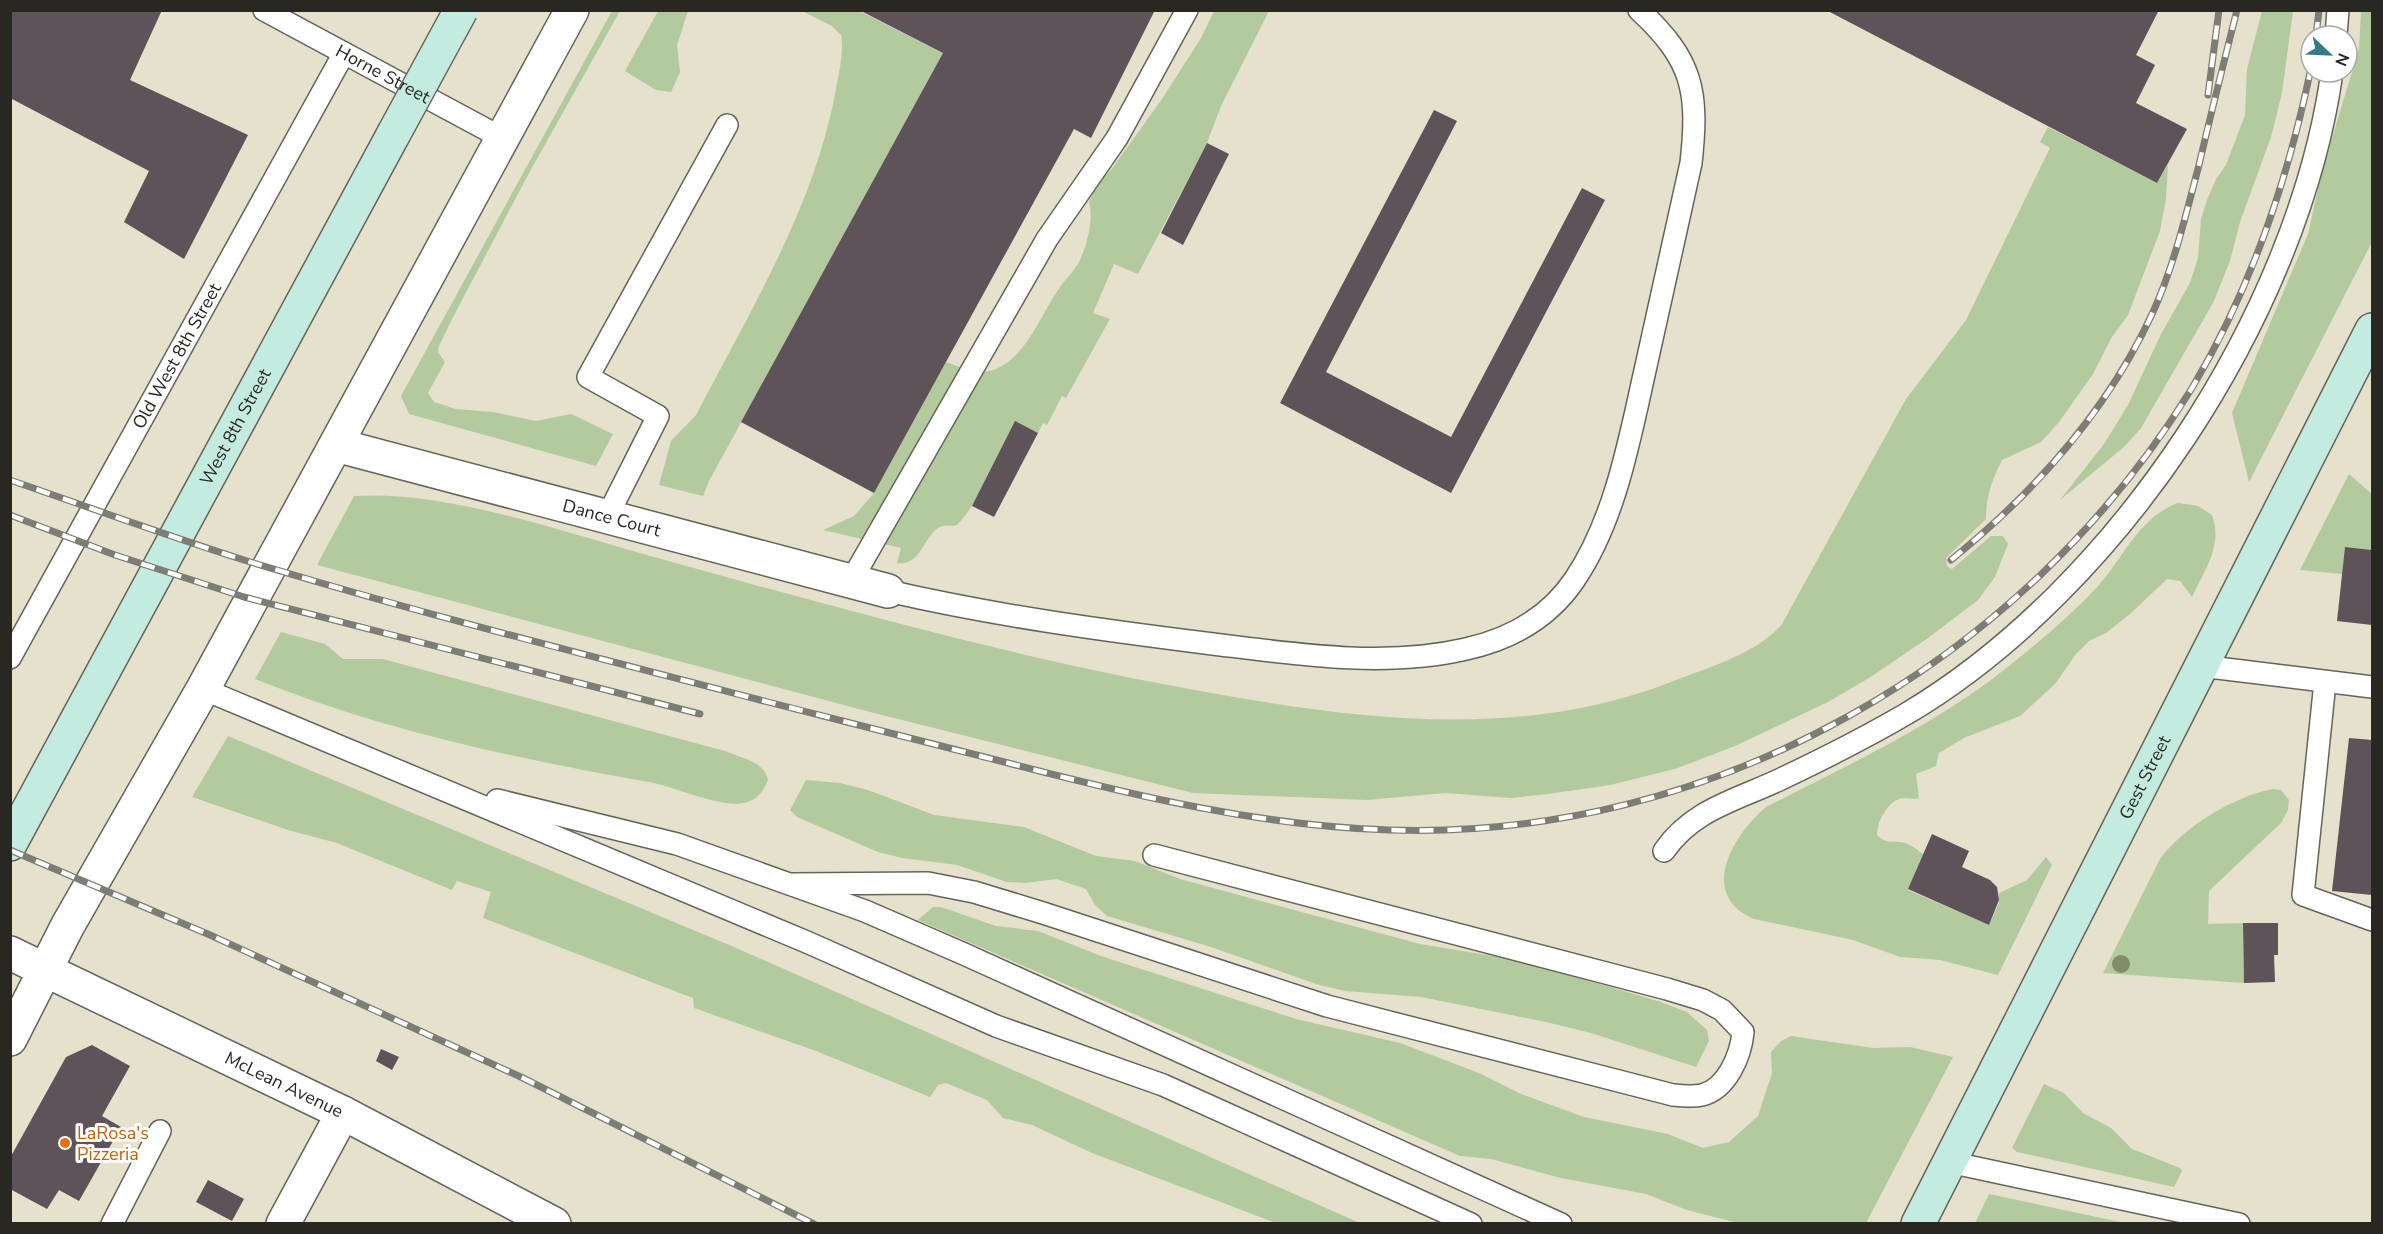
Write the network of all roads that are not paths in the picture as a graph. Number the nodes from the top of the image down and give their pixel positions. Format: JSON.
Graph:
{"nodes":[{"id":1,"x":264,"y":10,"type":"edge"},
{"id":2,"x":461,"y":10,"type":"edge"},
{"id":3,"x":572,"y":10,"type":"edge"},
{"id":4,"x":1187,"y":10,"type":"edge"},
{"id":5,"x":1639,"y":10,"type":"edge"},
{"id":6,"x":344,"y":53,"type":"junction"},
{"id":7,"x":2330,"y":84,"type":"edge"},
{"id":8,"x":727,"y":125,"type":"dead end"},
{"id":9,"x":502,"y":138,"type":"junction"},
{"id":10,"x":2373,"y":330,"type":"edge"},
{"id":11,"x":336,"y":444,"type":"junction"},
{"id":12,"x":608,"y":515,"type":"junction"},
{"id":13,"x":851,"y":581,"type":"junction"},
{"id":14,"x":888,"y":591,"type":"joint"},
{"id":15,"x":10,"y":658,"type":"edge"},
{"id":16,"x":2201,"y":666,"type":"junction"},
{"id":17,"x":2325,"y":682,"type":"junction"},
{"id":18,"x":2373,"y":687,"type":"edge"},
{"id":19,"x":203,"y":688,"type":"junction"},
{"id":20,"x":413,"y":776,"type":"junction"},
{"id":21,"x":10,"y":844,"type":"edge"},
{"id":22,"x":1664,"y":851,"type":"dead end"},
{"id":23,"x":1154,"y":855,"type":"dead end"},
{"id":24,"x":793,"y":885,"type":"junction"},
{"id":25,"x":2373,"y":920,"type":"edge"},
{"id":26,"x":10,"y":953,"type":"edge"},
{"id":27,"x":47,"y":969,"type":"junction"},
{"id":28,"x":10,"y":1039,"type":"edge"},
{"id":29,"x":343,"y":1113,"type":"junction"},
{"id":30,"x":160,"y":1131,"type":"dead end"},
{"id":31,"x":1949,"y":1162,"type":"junction"},
{"id":32,"x":112,"y":1224,"type":"edge"},
{"id":33,"x":283,"y":1224,"type":"edge"},
{"id":34,"x":555,"y":1224,"type":"edge"},
{"id":35,"x":1471,"y":1224,"type":"edge"},
{"id":36,"x":1561,"y":1224,"type":"edge"},
{"id":37,"x":1918,"y":1224,"type":"edge"},
{"id":38,"x":2239,"y":1224,"type":"edge"}],
"edges":[{"from":1,"to":6,"type":"lane","name":"Horne Street"},
{"from":2,"to":21,"type":"street","name":"West 8th Street","bridge":true},
{"from":3,"to":9,"type":"street"},
{"from":4,"to":13,"type":"lane"},
{"from":5,"to":14,"type":"lane"},
{"from":6,"to":9,"type":"lane","name":"Horne Street"},
{"from":6,"to":15,"type":"lane","name":"Old West 8th Street"},
{"from":7,"to":22,"type":"lane"},
{"from":8,"to":12,"type":"lane"},
{"from":9,"to":11,"type":"street"},
{"from":10,"to":16,"type":"street","name":"Gest Street"},
{"from":11,"to":12,"type":"street","name":"Dance Court"},
{"from":11,"to":19,"type":"street"},
{"from":12,"to":13,"type":"street","name":"Dance Court"},
{"from":13,"to":14,"type":"street","name":"Dance Court"},
{"from":16,"to":17,"type":"lane"},
{"from":16,"to":31,"type":"street","name":"Gest Street"},
{"from":17,"to":18,"type":"lane"},
{"from":17,"to":25,"type":"lane"},
{"from":19,"to":20,"type":"lane"},
{"from":19,"to":27,"type":"street"},
{"from":20,"to":24,"type":"lane"},
{"from":20,"to":35,"type":"lane"},
{"from":23,"to":24,"type":"lane"},
{"from":24,"to":36,"type":"lane"},
{"from":26,"to":27,"type":"street","name":"McLean Avenue"},
{"from":27,"to":28,"type":"street"},
{"from":27,"to":29,"type":"street","name":"McLean Avenue"},
{"from":29,"to":33,"type":"street"},
{"from":29,"to":34,"type":"street","name":"McLean Avenue"},
{"from":30,"to":32,"type":"lane"},
{"from":31,"to":37,"type":"street","name":"Gest Street"},
{"from":31,"to":38,"type":"lane"}]}
